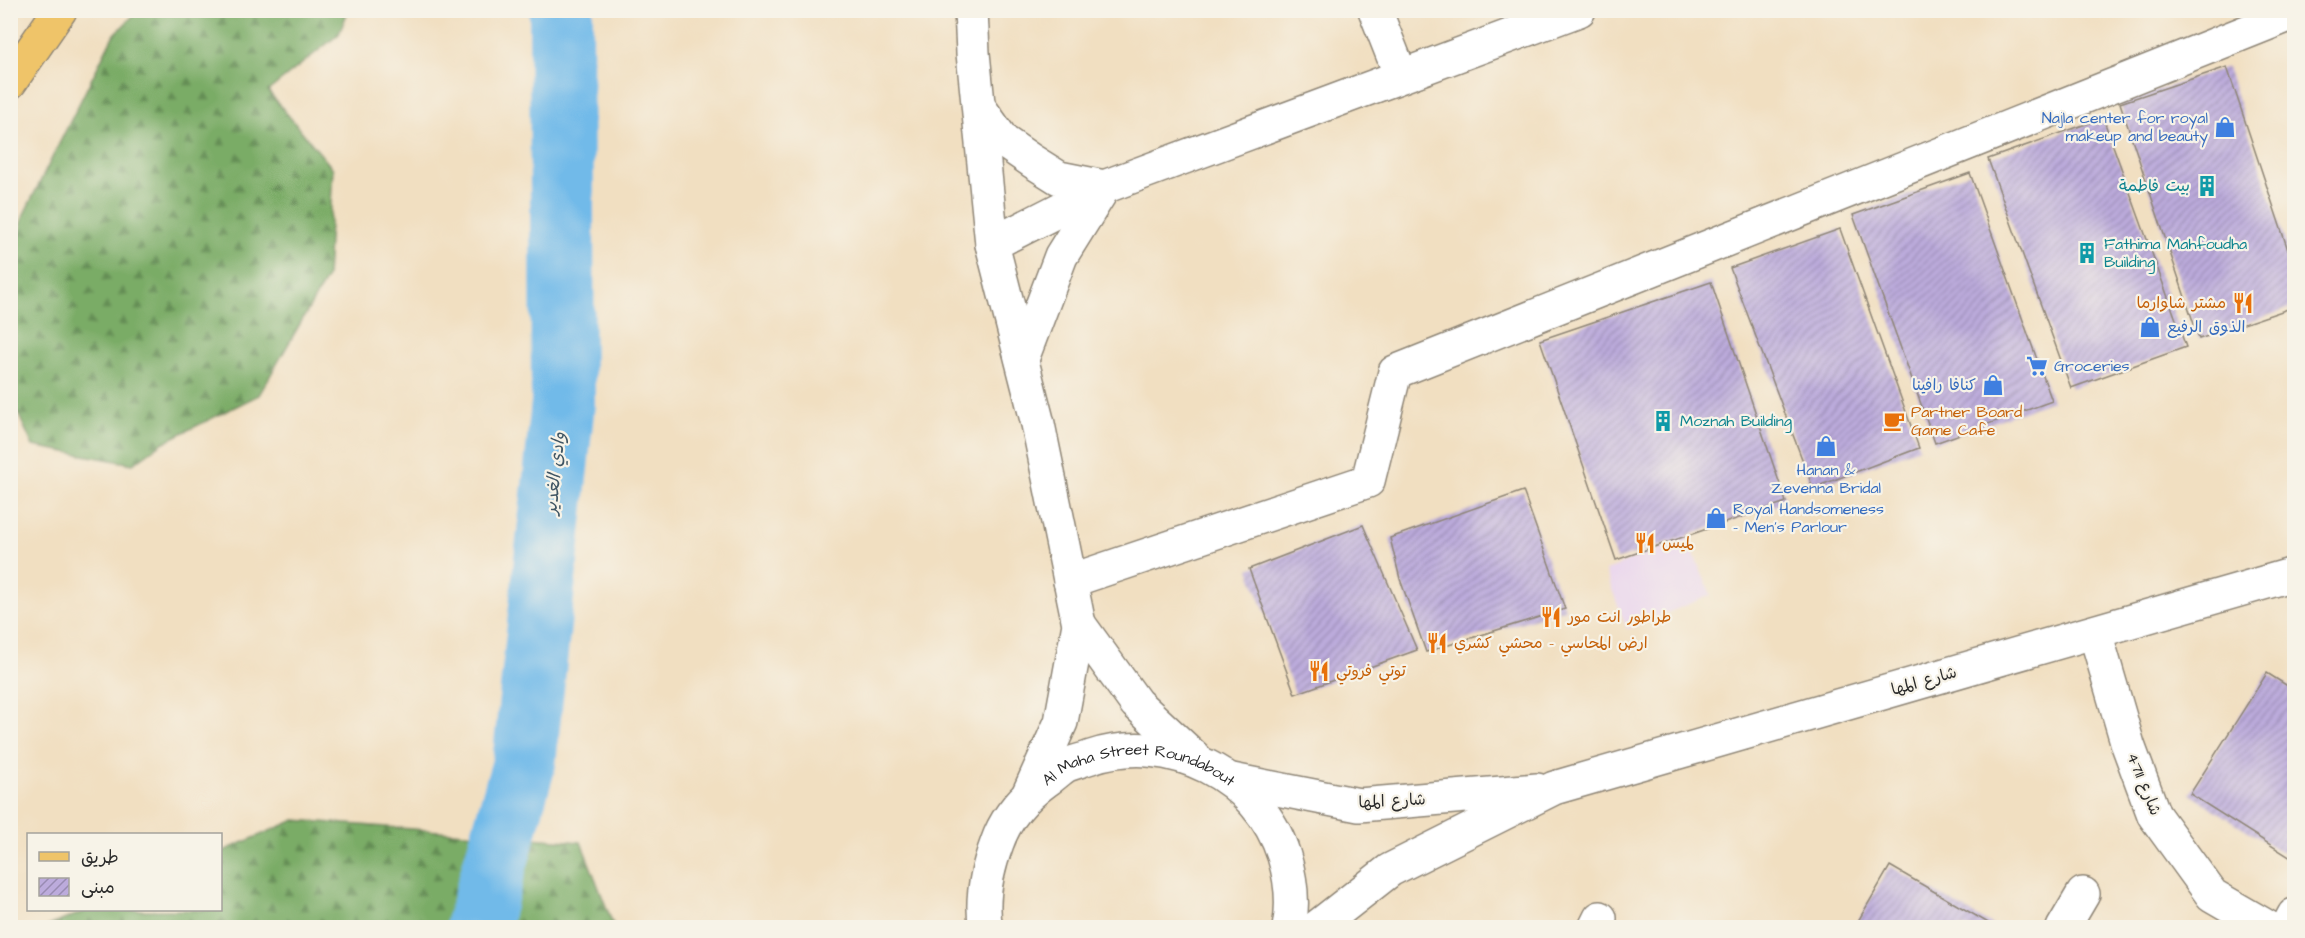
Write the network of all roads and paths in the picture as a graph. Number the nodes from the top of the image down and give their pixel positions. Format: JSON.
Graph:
{"nodes":[{"id":1,"x":60,"y":10,"type":"edge"},
{"id":2,"x":971,"y":10,"type":"edge"},
{"id":3,"x":1375,"y":10,"type":"edge"},
{"id":4,"x":1579,"y":10,"type":"edge"},
{"id":5,"x":2289,"y":25,"type":"edge"},
{"id":6,"x":1401,"y":76,"type":"junction"},
{"id":7,"x":10,"y":82,"type":"edge"},
{"id":8,"x":978,"y":105,"type":"junction"},
{"id":9,"x":1104,"y":187,"type":"junction"},
{"id":10,"x":992,"y":244,"type":"junction"},
{"id":11,"x":1022,"y":359,"type":"junction"},
{"id":12,"x":2295,"y":574,"type":"edge"},
{"id":13,"x":1070,"y":580,"type":"junction"},
{"id":14,"x":1079,"y":624,"type":"junction"},
{"id":15,"x":2096,"y":632,"type":"junction"},
{"id":16,"x":1198,"y":760,"type":"junction"},
{"id":17,"x":1232,"y":780,"type":"junction"},
{"id":18,"x":1554,"y":788,"type":"junction"},
{"id":19,"x":1029,"y":793,"type":"junction"},
{"id":20,"x":2083,"y":894,"type":"dead end"},
{"id":21,"x":2295,"y":915,"type":"edge"},
{"id":22,"x":986,"y":927,"type":"edge"},
{"id":23,"x":1289,"y":927,"type":"edge"},
{"id":24,"x":1316,"y":927,"type":"edge"},
{"id":25,"x":2063,"y":927,"type":"edge"},
{"id":26,"x":2269,"y":927,"type":"edge"},
{"id":27,"x":2287,"y":927,"type":"edge"}],
"edges":[{"from":1,"to":7,"type":"main road"},
{"from":2,"to":8,"type":"street"},
{"from":3,"to":6,"type":"street"},
{"from":4,"to":6,"type":"street"},
{"from":5,"to":13,"type":"street"},
{"from":6,"to":9,"type":"street"},
{"from":8,"to":9,"type":"street"},
{"from":8,"to":10,"type":"street"},
{"from":9,"to":10,"type":"street"},
{"from":9,"to":11,"type":"street"},
{"from":10,"to":11,"type":"street"},
{"from":11,"to":13,"type":"street"},
{"from":12,"to":15,"type":"street","name":"شارع المها"},
{"from":13,"to":14,"type":"street"},
{"from":14,"to":16,"type":"street"},
{"from":14,"to":19,"type":"street"},
{"from":15,"to":18,"type":"street","name":"شارع المها"},
{"from":15,"to":26,"type":"street","name":"4711 شارع"},
{"from":16,"to":17,"type":"street","name":"Al Maha Street Roundabout"},
{"from":16,"to":19,"type":"street","name":"Al Maha Street Roundabout"},
{"from":17,"to":18,"type":"street","name":"شارع المها"},
{"from":17,"to":23,"type":"street","name":"Al Maha Street Roundabout"},
{"from":18,"to":24,"type":"street","name":"شارع المها"},
{"from":19,"to":22,"type":"street","name":"Al Maha Street Roundabout"},
{"from":20,"to":25,"type":"street"},
{"from":21,"to":27,"type":"street"}]}
